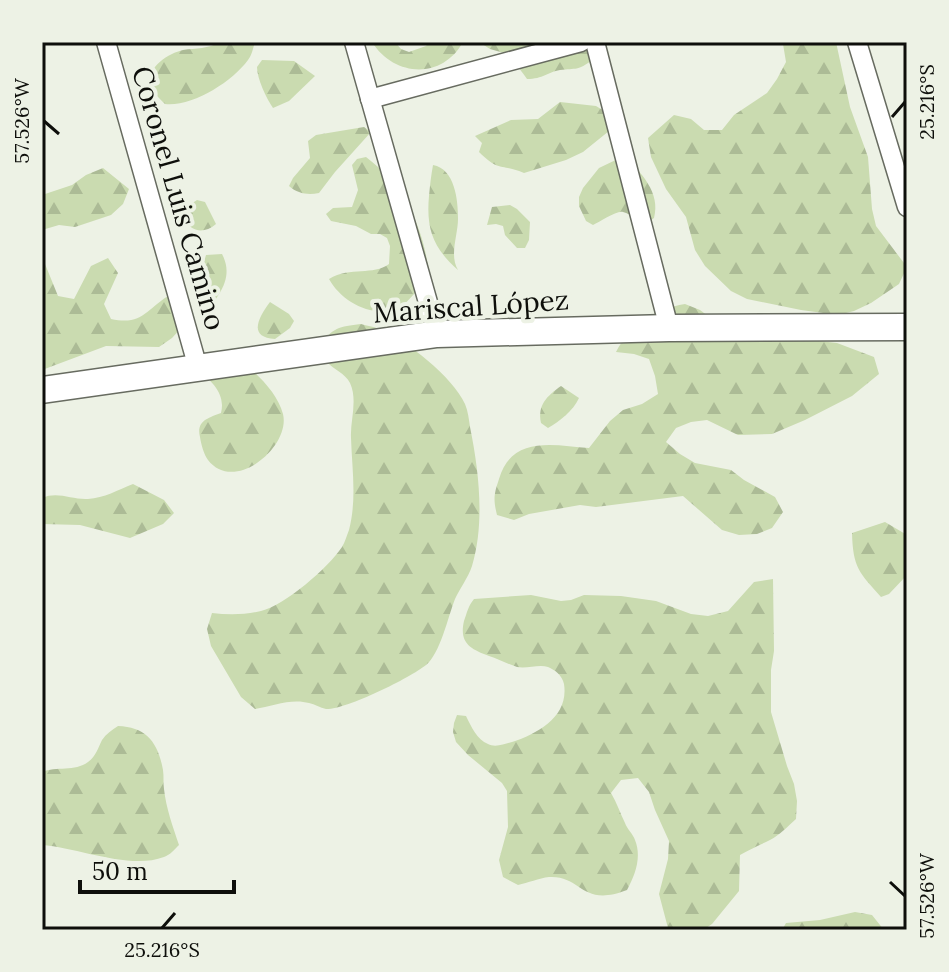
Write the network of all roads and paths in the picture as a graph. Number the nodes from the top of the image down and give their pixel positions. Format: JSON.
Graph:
{"nodes":[{"id":1,"x":106,"y":42,"type":"edge"},
{"id":2,"x":354,"y":42,"type":"edge"},
{"id":3,"x":581,"y":42,"type":"edge"},
{"id":4,"x":595,"y":42,"type":"edge"},
{"id":5,"x":857,"y":42,"type":"edge"},
{"id":6,"x":370,"y":99,"type":"junction"},
{"id":7,"x":907,"y":207,"type":"edge"},
{"id":8,"x":907,"y":327,"type":"edge"},
{"id":9,"x":669,"y":328,"type":"junction"},
{"id":10,"x":437,"y":334,"type":"junction"},
{"id":11,"x":198,"y":368,"type":"junction"},
{"id":12,"x":42,"y":390,"type":"edge"}],
"edges":[{"from":1,"to":11,"type":"street","name":"Coronel Luis Camino"},
{"from":2,"to":6,"type":"street"},
{"from":3,"to":6,"type":"street"},
{"from":4,"to":9,"type":"street"},
{"from":5,"to":7,"type":"street"},
{"from":6,"to":10,"type":"street"},
{"from":8,"to":9,"type":"street","name":"Mariscal López"},
{"from":9,"to":10,"type":"street","name":"Mariscal López"},
{"from":10,"to":11,"type":"street","name":"Mariscal López"},
{"from":11,"to":12,"type":"street","name":"Mariscal López"}]}
